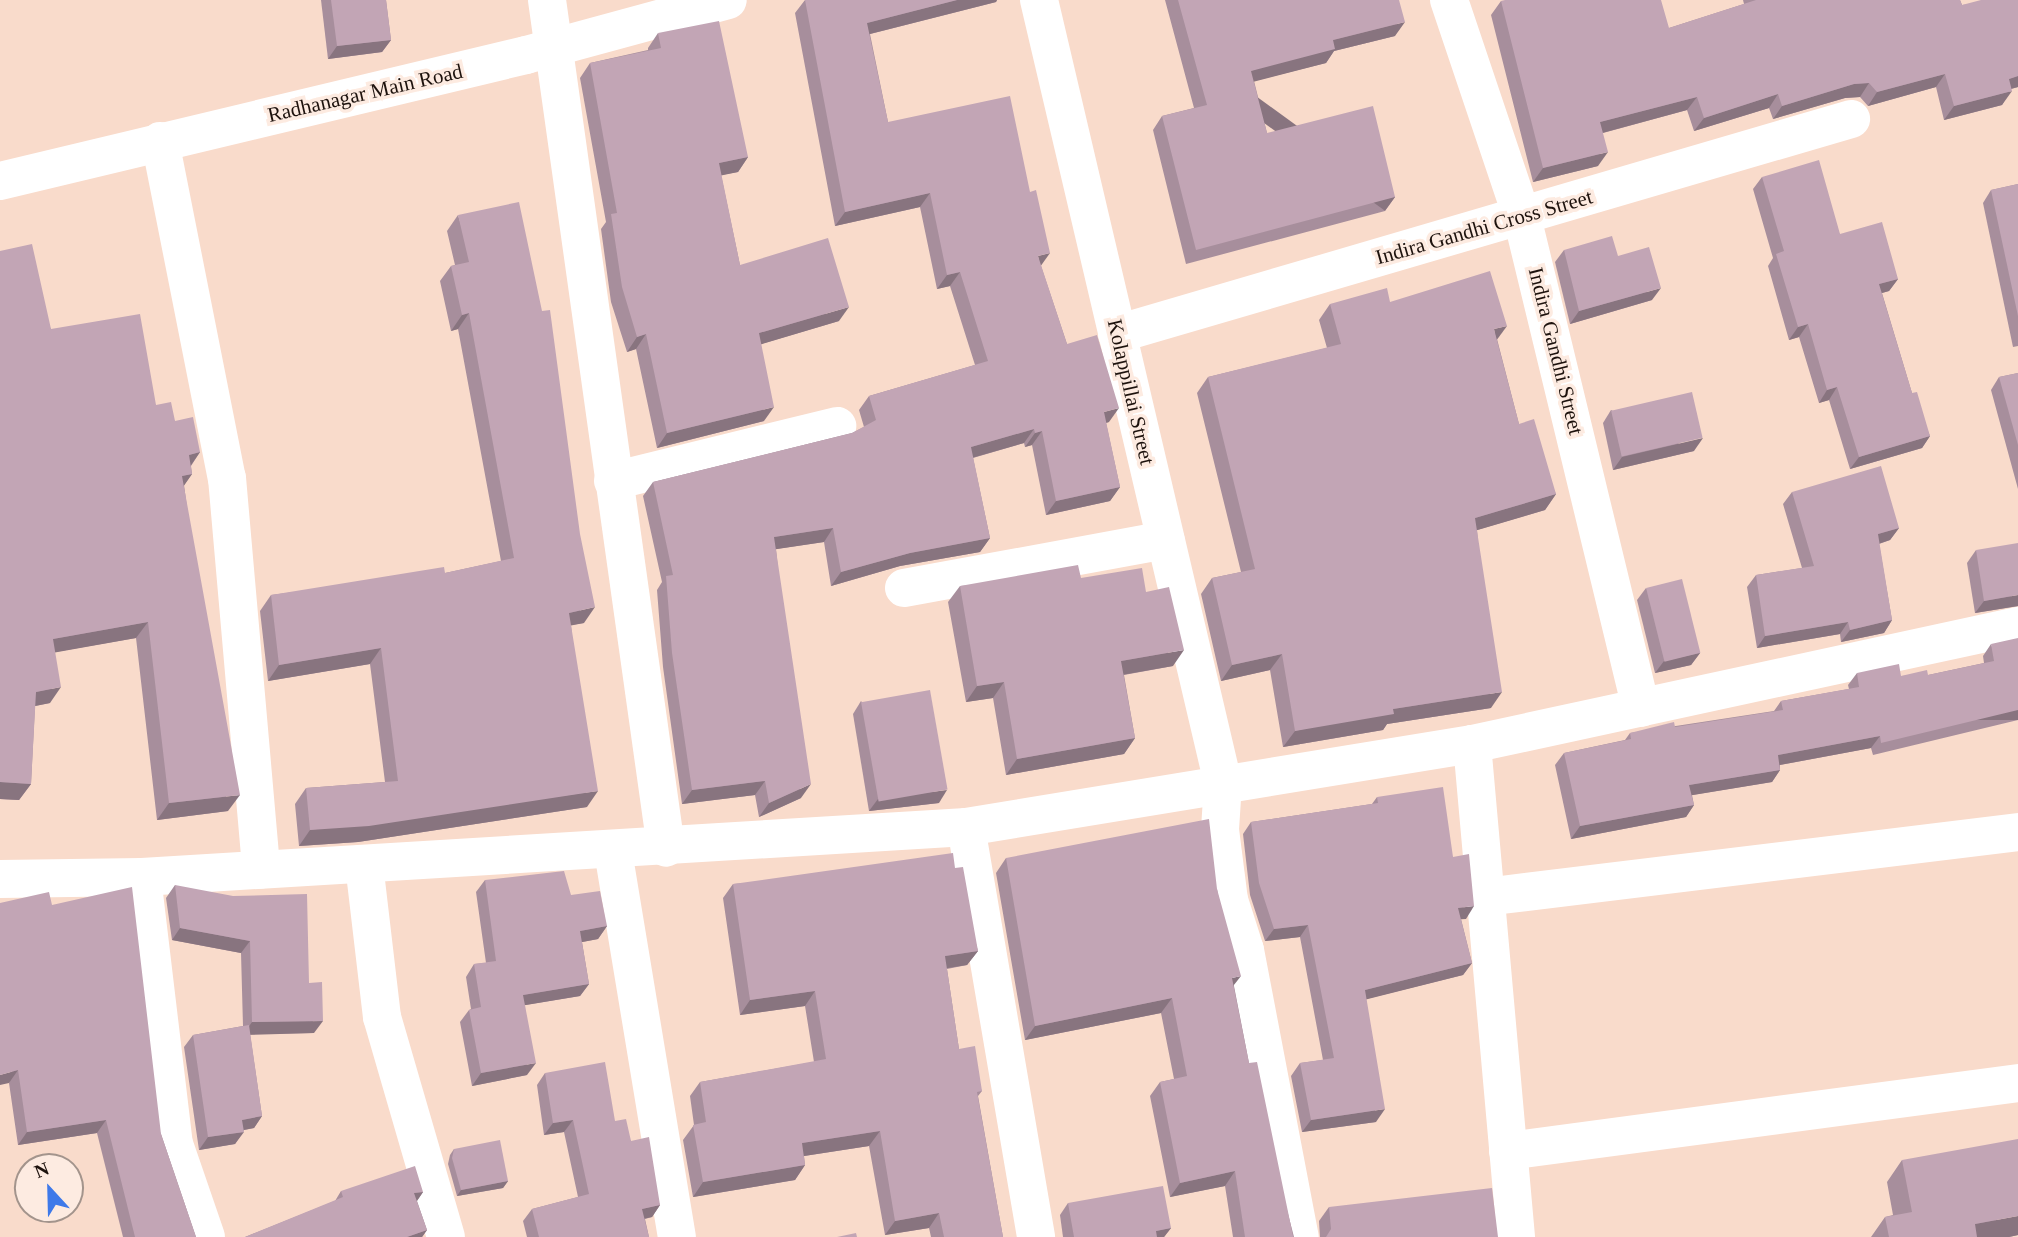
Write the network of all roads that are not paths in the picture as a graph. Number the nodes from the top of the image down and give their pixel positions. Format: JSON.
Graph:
{"nodes":[{"id":1,"x":547,"y":0,"type":"edge"},
{"id":2,"x":728,"y":0,"type":"edge"},
{"id":3,"x":1039,"y":0,"type":"edge"},
{"id":4,"x":1449,"y":0,"type":"edge"},
{"id":5,"x":551,"y":48,"type":"junction"},
{"id":6,"x":1851,"y":119,"type":"dead end"},
{"id":7,"x":160,"y":141,"type":"junction"},
{"id":8,"x":0,"y":181,"type":"edge"},
{"id":9,"x":1522,"y":217,"type":"junction"},
{"id":10,"x":1117,"y":334,"type":"junction"},
{"id":11,"x":837,"y":426,"type":"dead end"},
{"id":12,"x":613,"y":481,"type":"junction"},
{"id":13,"x":1166,"y":540,"type":"junction"},
{"id":14,"x":904,"y":588,"type":"dead end"},
{"id":15,"x":2018,"y":626,"type":"edge"},
{"id":16,"x":1641,"y":708,"type":"junction"},
{"id":17,"x":1472,"y":744,"type":"junction"},
{"id":18,"x":1223,"y":783,"type":"junction"},
{"id":19,"x":966,"y":827,"type":"junction"},
{"id":20,"x":2018,"y":832,"type":"edge"},
{"id":21,"x":666,"y":848,"type":"junction"},
{"id":22,"x":613,"y":851,"type":"junction"},
{"id":23,"x":364,"y":864,"type":"junction"},
{"id":24,"x":261,"y":870,"type":"junction"},
{"id":25,"x":142,"y":877,"type":"junction"},
{"id":26,"x":0,"y":879,"type":"edge"},
{"id":27,"x":1485,"y":897,"type":"junction"},
{"id":28,"x":2018,"y":1083,"type":"edge"},
{"id":29,"x":1508,"y":1152,"type":"junction"},
{"id":30,"x":205,"y":1237,"type":"edge"},
{"id":31,"x":446,"y":1237,"type":"edge"},
{"id":32,"x":677,"y":1237,"type":"edge"},
{"id":33,"x":1036,"y":1237,"type":"edge"},
{"id":34,"x":1300,"y":1237,"type":"edge"},
{"id":35,"x":1516,"y":1237,"type":"edge"}],
"edges":[{"from":1,"to":5,"type":"street"},
{"from":2,"to":5,"type":"street","name":"Radhanagar Main Road"},
{"from":3,"to":10,"type":"street","name":"Kolappillai Street"},
{"from":4,"to":9,"type":"street","name":"Indira Gandhi Street"},
{"from":5,"to":7,"type":"street","name":"Radhanagar Main Road"},
{"from":5,"to":12,"type":"street"},
{"from":6,"to":9,"type":"street","name":"Indira Gandhi Cross Street"},
{"from":7,"to":8,"type":"street","name":"Radhanagar Main Road"},
{"from":7,"to":24,"type":"street"},
{"from":9,"to":10,"type":"street","name":"Indira Gandhi Cross Street"},
{"from":9,"to":16,"type":"street","name":"Indira Gandhi Street"},
{"from":10,"to":13,"type":"street","name":"Kolappillai Street"},
{"from":11,"to":12,"type":"street"},
{"from":12,"to":21,"type":"street"},
{"from":13,"to":14,"type":"street"},
{"from":13,"to":18,"type":"street","name":"Kolappillai Street"},
{"from":15,"to":16,"type":"street"},
{"from":16,"to":17,"type":"street"},
{"from":17,"to":18,"type":"street"},
{"from":17,"to":27,"type":"street"},
{"from":18,"to":19,"type":"street"},
{"from":18,"to":34,"type":"street","name":"Kolappillai Street"},
{"from":19,"to":21,"type":"street"},
{"from":19,"to":33,"type":"street"},
{"from":20,"to":27,"type":"street"},
{"from":21,"to":22,"type":"street"},
{"from":22,"to":23,"type":"street"},
{"from":22,"to":32,"type":"street"},
{"from":23,"to":24,"type":"street"},
{"from":23,"to":31,"type":"street"},
{"from":24,"to":25,"type":"street"},
{"from":25,"to":26,"type":"street"},
{"from":25,"to":30,"type":"street"},
{"from":27,"to":29,"type":"street"},
{"from":28,"to":29,"type":"street"},
{"from":29,"to":35,"type":"street"}]}
